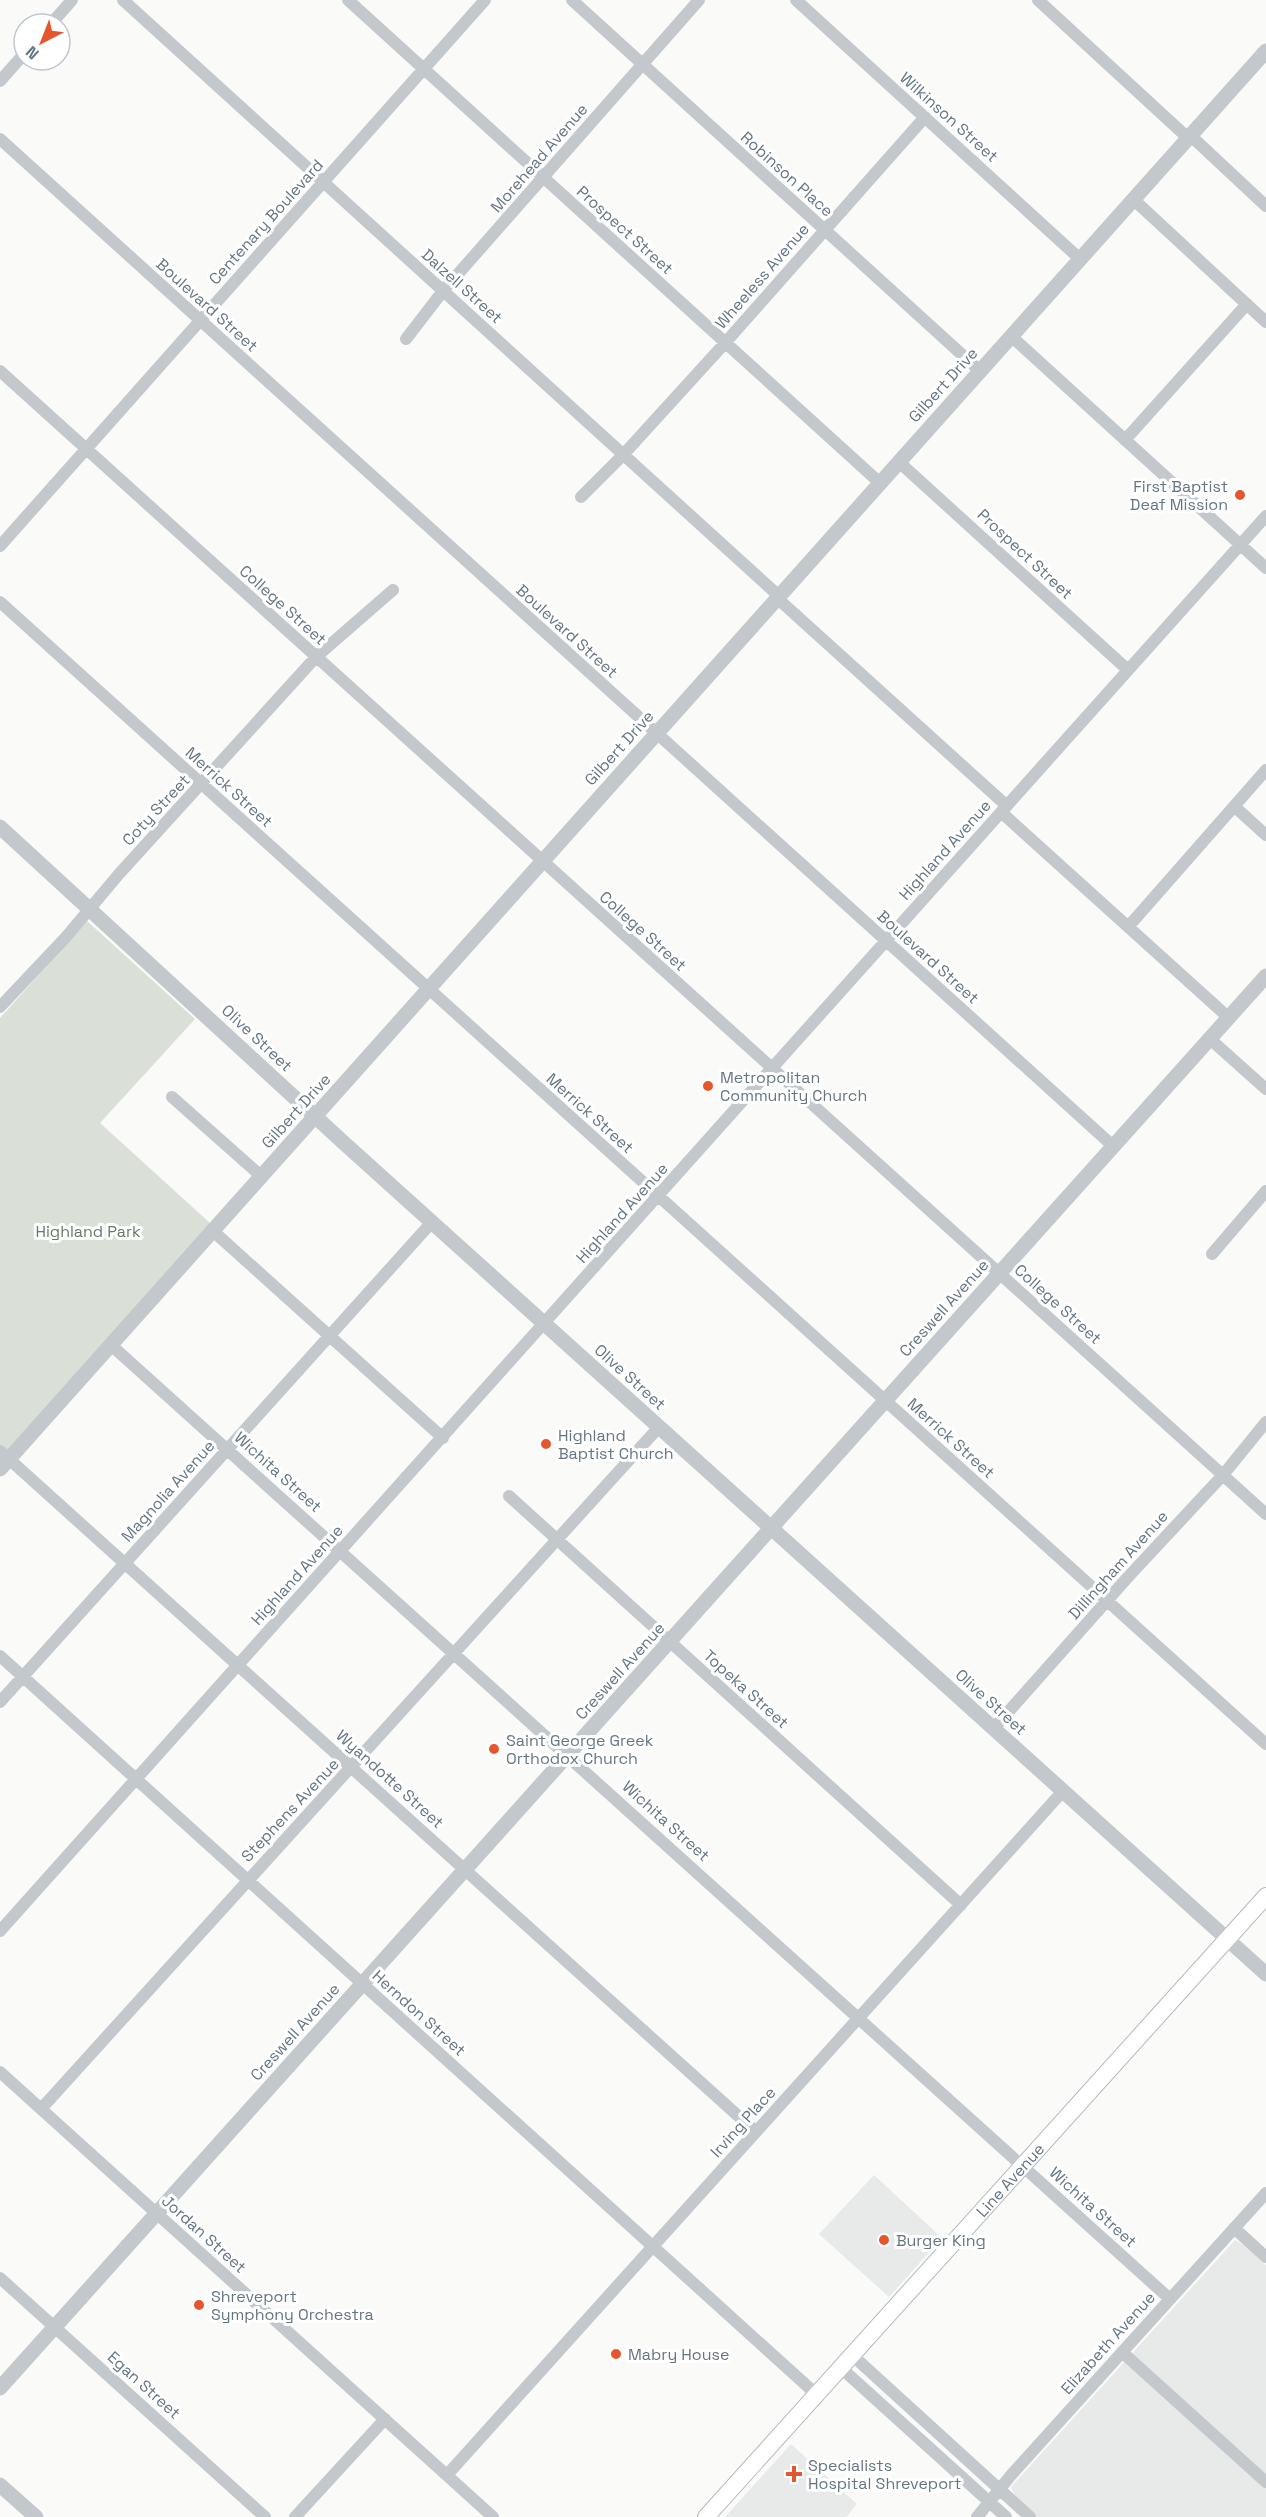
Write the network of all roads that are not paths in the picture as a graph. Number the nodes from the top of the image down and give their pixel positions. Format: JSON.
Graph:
{"nodes":[{"id":1,"x":72,"y":0,"type":"edge"},
{"id":2,"x":123,"y":0,"type":"edge"},
{"id":3,"x":348,"y":0,"type":"edge"},
{"id":4,"x":485,"y":0,"type":"edge"},
{"id":5,"x":572,"y":0,"type":"edge"},
{"id":6,"x":699,"y":0,"type":"edge"},
{"id":7,"x":796,"y":0,"type":"edge"},
{"id":8,"x":1038,"y":0,"type":"edge"},
{"id":9,"x":62,"y":12,"type":"edge"},
{"id":10,"x":1266,"y":51,"type":"edge"},
{"id":11,"x":642,"y":64,"type":"junction"},
{"id":12,"x":12,"y":68,"type":"edge"},
{"id":13,"x":424,"y":69,"type":"junction"},
{"id":14,"x":0,"y":81,"type":"edge"},
{"id":15,"x":925,"y":117,"type":"junction"},
{"id":16,"x":1190,"y":137,"type":"junction"},
{"id":17,"x":0,"y":140,"type":"edge"},
{"id":18,"x":543,"y":177,"type":"junction"},
{"id":19,"x":323,"y":182,"type":"junction"},
{"id":20,"x":1133,"y":200,"type":"junction"},
{"id":21,"x":1266,"y":206,"type":"edge"},
{"id":22,"x":824,"y":230,"type":"junction"},
{"id":23,"x":1080,"y":259,"type":"junction"},
{"id":24,"x":443,"y":291,"type":"junction"},
{"id":25,"x":1247,"y":304,"type":"junction"},
{"id":26,"x":200,"y":321,"type":"junction"},
{"id":27,"x":1266,"y":321,"type":"edge"},
{"id":28,"x":1011,"y":336,"type":"junction"},
{"id":29,"x":406,"y":339,"type":"dead end"},
{"id":30,"x":725,"y":343,"type":"junction"},
{"id":31,"x":0,"y":370,"type":"edge"},
{"id":32,"x":980,"y":371,"type":"junction"},
{"id":33,"x":1125,"y":440,"type":"junction"},
{"id":34,"x":86,"y":449,"type":"junction"},
{"id":35,"x":623,"y":455,"type":"junction"},
{"id":36,"x":899,"y":462,"type":"junction"},
{"id":37,"x":880,"y":483,"type":"junction"},
{"id":38,"x":581,"y":497,"type":"dead end"},
{"id":39,"x":1266,"y":516,"type":"edge"},
{"id":40,"x":1241,"y":544,"type":"junction"},
{"id":41,"x":0,"y":546,"type":"edge"},
{"id":42,"x":1265,"y":568,"type":"edge"},
{"id":43,"x":393,"y":590,"type":"dead end"},
{"id":44,"x":778,"y":597,"type":"junction"},
{"id":45,"x":0,"y":602,"type":"edge"},
{"id":46,"x":316,"y":657,"type":"junction"},
{"id":47,"x":1128,"y":670,"type":"junction"},
{"id":48,"x":657,"y":734,"type":"junction"},
{"id":49,"x":1266,"y":770,"type":"edge"},
{"id":50,"x":202,"y":784,"type":"junction"},
{"id":51,"x":1235,"y":807,"type":"junction"},
{"id":52,"x":1004,"y":809,"type":"junction"},
{"id":53,"x":0,"y":827,"type":"edge"},
{"id":54,"x":1266,"y":835,"type":"edge"},
{"id":55,"x":542,"y":862,"type":"junction"},
{"id":56,"x":90,"y":908,"type":"junction"},
{"id":57,"x":1128,"y":927,"type":"junction"},
{"id":58,"x":886,"y":941,"type":"junction"},
{"id":59,"x":1266,"y":976,"type":"edge"},
{"id":60,"x":428,"y":989,"type":"junction"},
{"id":61,"x":0,"y":1007,"type":"edge"},
{"id":62,"x":1229,"y":1018,"type":"junction"},
{"id":63,"x":1210,"y":1039,"type":"junction"},
{"id":64,"x":772,"y":1069,"type":"junction"},
{"id":65,"x":1266,"y":1089,"type":"edge"},
{"id":66,"x":172,"y":1097,"type":"dead end"},
{"id":67,"x":315,"y":1116,"type":"junction"},
{"id":68,"x":1113,"y":1146,"type":"junction"},
{"id":69,"x":261,"y":1176,"type":"junction"},
{"id":70,"x":1266,"y":1191,"type":"edge"},
{"id":71,"x":659,"y":1197,"type":"junction"},
{"id":72,"x":432,"y":1222,"type":"junction"},
{"id":73,"x":213,"y":1231,"type":"junction"},
{"id":74,"x":1212,"y":1254,"type":"dead end"},
{"id":75,"x":999,"y":1273,"type":"junction"},
{"id":76,"x":545,"y":1324,"type":"junction"},
{"id":77,"x":329,"y":1335,"type":"junction"},
{"id":78,"x":111,"y":1345,"type":"junction"},
{"id":79,"x":885,"y":1401,"type":"junction"},
{"id":80,"x":1266,"y":1422,"type":"edge"},
{"id":81,"x":658,"y":1427,"type":"junction"},
{"id":82,"x":443,"y":1438,"type":"junction"},
{"id":83,"x":227,"y":1449,"type":"junction"},
{"id":84,"x":3,"y":1460,"type":"edge"},
{"id":85,"x":1223,"y":1475,"type":"junction"},
{"id":86,"x":509,"y":1496,"type":"dead end"},
{"id":87,"x":1266,"y":1514,"type":"edge"},
{"id":88,"x":771,"y":1528,"type":"junction"},
{"id":89,"x":557,"y":1540,"type":"junction"},
{"id":90,"x":341,"y":1551,"type":"junction"},
{"id":91,"x":125,"y":1563,"type":"junction"},
{"id":92,"x":1107,"y":1601,"type":"junction"},
{"id":93,"x":670,"y":1643,"type":"junction"},
{"id":94,"x":455,"y":1654,"type":"junction"},
{"id":95,"x":0,"y":1656,"type":"edge"},
{"id":96,"x":238,"y":1665,"type":"junction"},
{"id":97,"x":23,"y":1676,"type":"junction"},
{"id":98,"x":0,"y":1702,"type":"edge"},
{"id":99,"x":993,"y":1729,"type":"junction"},
{"id":100,"x":1266,"y":1744,"type":"edge"},
{"id":101,"x":568,"y":1755,"type":"junction"},
{"id":102,"x":352,"y":1767,"type":"junction"},
{"id":103,"x":136,"y":1778,"type":"junction"},
{"id":104,"x":1063,"y":1791,"type":"junction"},
{"id":105,"x":465,"y":1869,"type":"junction"},
{"id":106,"x":248,"y":1879,"type":"junction"},
{"id":107,"x":1266,"y":1896,"type":"edge"},
{"id":108,"x":961,"y":1905,"type":"junction"},
{"id":109,"x":0,"y":1931,"type":"edge"},
{"id":110,"x":1227,"y":1939,"type":"junction"},
{"id":111,"x":1266,"y":1974,"type":"edge"},
{"id":112,"x":363,"y":1984,"type":"junction"},
{"id":113,"x":859,"y":2018,"type":"junction"},
{"id":114,"x":0,"y":2072,"type":"edge"},
{"id":115,"x":41,"y":2109,"type":"junction"},
{"id":116,"x":756,"y":2132,"type":"junction"},
{"id":117,"x":1023,"y":2165,"type":"junction"},
{"id":118,"x":1266,"y":2193,"type":"edge"},
{"id":119,"x":156,"y":2213,"type":"junction"},
{"id":120,"x":1234,"y":2228,"type":"junction"},
{"id":121,"x":654,"y":2247,"type":"junction"},
{"id":122,"x":1266,"y":2257,"type":"edge"},
{"id":123,"x":0,"y":2278,"type":"edge"},
{"id":124,"x":1170,"y":2299,"type":"junction"},
{"id":125,"x":54,"y":2327,"type":"junction"},
{"id":126,"x":1122,"y":2352,"type":"junction"},
{"id":127,"x":846,"y":2361,"type":"junction"},
{"id":128,"x":0,"y":2388,"type":"edge"},
{"id":129,"x":816,"y":2394,"type":"junction"},
{"id":130,"x":384,"y":2419,"type":"junction"},
{"id":131,"x":447,"y":2475,"type":"junction"},
{"id":132,"x":1266,"y":2481,"type":"edge"},
{"id":133,"x":0,"y":2485,"type":"edge"},
{"id":134,"x":1000,"y":2490,"type":"junction"},
{"id":135,"x":990,"y":2503,"type":"junction"},
{"id":136,"x":36,"y":2517,"type":"edge"},
{"id":137,"x":265,"y":2517,"type":"edge"},
{"id":138,"x":295,"y":2517,"type":"edge"},
{"id":139,"x":494,"y":2517,"type":"edge"},
{"id":140,"x":706,"y":2517,"type":"edge"},
{"id":141,"x":977,"y":2517,"type":"edge"},
{"id":142,"x":1006,"y":2517,"type":"edge"},
{"id":143,"x":1030,"y":2517,"type":"edge"}],
"edges":[{"from":1,"to":9,"type":"street"},
{"from":2,"to":19,"type":"street","name":"Dalzell Street"},
{"from":3,"to":13,"type":"street","name":"Prospect Street"},
{"from":4,"to":13,"type":"street","name":"Centenary Boulevard"},
{"from":5,"to":11,"type":"street","name":"Robinson Place"},
{"from":6,"to":11,"type":"street","name":"Morehead Avenue"},
{"from":7,"to":15,"type":"street","name":"Wilkinson Street"},
{"from":8,"to":16,"type":"street"},
{"from":10,"to":16,"type":"street","name":"Gilbert Drive"},
{"from":11,"to":18,"type":"street","name":"Morehead Avenue"},
{"from":11,"to":22,"type":"street","name":"Robinson Place"},
{"from":12,"to":14,"type":"street"},
{"from":13,"to":18,"type":"street","name":"Prospect Street"},
{"from":13,"to":19,"type":"street","name":"Centenary Boulevard"},
{"from":15,"to":22,"type":"street","name":"Wheeless Avenue"},
{"from":15,"to":23,"type":"street","name":"Wilkinson Street"},
{"from":16,"to":20,"type":"street","name":"Gilbert Drive"},
{"from":16,"to":21,"type":"street"},
{"from":17,"to":26,"type":"street","name":"Boulevard Street"},
{"from":18,"to":24,"type":"street","name":"Morehead Avenue"},
{"from":18,"to":30,"type":"street","name":"Prospect Street"},
{"from":19,"to":24,"type":"street","name":"Dalzell Street"},
{"from":19,"to":26,"type":"street","name":"Centenary Boulevard"},
{"from":20,"to":23,"type":"street","name":"Gilbert Drive"},
{"from":20,"to":25,"type":"street"},
{"from":22,"to":30,"type":"street","name":"Wheeless Avenue"},
{"from":22,"to":32,"type":"street","name":"Robinson Place"},
{"from":23,"to":28,"type":"street","name":"Gilbert Drive"},
{"from":24,"to":29,"type":"street","name":"Morehead Avenue"},
{"from":24,"to":35,"type":"street","name":"Dalzell Street"},
{"from":25,"to":27,"type":"street"},
{"from":25,"to":33,"type":"street"},
{"from":26,"to":34,"type":"street","name":"Centenary Boulevard"},
{"from":26,"to":48,"type":"street","name":"Boulevard Street"},
{"from":28,"to":32,"type":"street","name":"Gilbert Drive"},
{"from":28,"to":33,"type":"street"},
{"from":30,"to":35,"type":"street","name":"Wheeless Avenue"},
{"from":30,"to":37,"type":"street","name":"Prospect Street"},
{"from":31,"to":34,"type":"street","name":"College Street"},
{"from":32,"to":36,"type":"street","name":"Gilbert Drive"},
{"from":33,"to":40,"type":"street"},
{"from":34,"to":41,"type":"street","name":"Centenary Boulevard"},
{"from":34,"to":46,"type":"street","name":"College Street"},
{"from":35,"to":38,"type":"street","name":"Wheeless Avenue"},
{"from":35,"to":44,"type":"street","name":"Dalzell Street"},
{"from":36,"to":37,"type":"street","name":"Gilbert Drive"},
{"from":36,"to":47,"type":"street","name":"Prospect Street"},
{"from":37,"to":44,"type":"street","name":"Gilbert Drive"},
{"from":39,"to":40,"type":"street","name":"Highland Avenue"},
{"from":40,"to":42,"type":"street"},
{"from":40,"to":47,"type":"street","name":"Highland Avenue"},
{"from":43,"to":46,"type":"street","name":"Coty Street"},
{"from":44,"to":48,"type":"street","name":"Gilbert Drive"},
{"from":44,"to":52,"type":"street","name":"Dalzell Street"},
{"from":45,"to":50,"type":"street","name":"Merrick Street"},
{"from":46,"to":50,"type":"street","name":"Coty Street"},
{"from":46,"to":55,"type":"street","name":"College Street"},
{"from":47,"to":52,"type":"street","name":"Highland Avenue"},
{"from":48,"to":55,"type":"street","name":"Gilbert Drive"},
{"from":48,"to":58,"type":"street","name":"Boulevard Street"},
{"from":49,"to":51,"type":"street"},
{"from":50,"to":56,"type":"street","name":"Coty Street"},
{"from":50,"to":60,"type":"street","name":"Merrick Street"},
{"from":51,"to":54,"type":"street"},
{"from":51,"to":57,"type":"street"},
{"from":52,"to":57,"type":"street","name":"Dalzell Street"},
{"from":52,"to":58,"type":"street","name":"Highland Avenue"},
{"from":53,"to":56,"type":"street","name":"Olive Street"},
{"from":55,"to":60,"type":"street","name":"Gilbert Drive"},
{"from":55,"to":64,"type":"street","name":"College Street"},
{"from":56,"to":61,"type":"street","name":"Coty Street"},
{"from":56,"to":67,"type":"street","name":"Olive Street"},
{"from":57,"to":62,"type":"street","name":"Dalzell Street"},
{"from":58,"to":64,"type":"street","name":"Highland Avenue"},
{"from":58,"to":68,"type":"street","name":"Boulevard Street"},
{"from":59,"to":62,"type":"street","name":"Creswell Avenue"},
{"from":60,"to":67,"type":"street","name":"Gilbert Drive"},
{"from":60,"to":71,"type":"street","name":"Merrick Street"},
{"from":62,"to":63,"type":"street","name":"Creswell Avenue"},
{"from":63,"to":65,"type":"street"},
{"from":63,"to":68,"type":"street","name":"Creswell Avenue"},
{"from":64,"to":71,"type":"street","name":"Highland Avenue"},
{"from":64,"to":75,"type":"street","name":"College Street"},
{"from":66,"to":69,"type":"street"},
{"from":67,"to":69,"type":"street","name":"Gilbert Drive"},
{"from":67,"to":72,"type":"street","name":"Olive Street"},
{"from":68,"to":75,"type":"street","name":"Creswell Avenue"},
{"from":69,"to":73,"type":"street","name":"Gilbert Drive"},
{"from":70,"to":74,"type":"street"},
{"from":71,"to":76,"type":"street","name":"Highland Avenue"},
{"from":71,"to":79,"type":"street","name":"Merrick Street"},
{"from":72,"to":76,"type":"street","name":"Olive Street"},
{"from":72,"to":77,"type":"street","name":"Magnolia Avenue"},
{"from":73,"to":77,"type":"street"},
{"from":73,"to":78,"type":"street","name":"Gilbert Drive"},
{"from":75,"to":79,"type":"street","name":"Creswell Avenue"},
{"from":75,"to":85,"type":"street","name":"College Street"},
{"from":76,"to":81,"type":"street","name":"Olive Street"},
{"from":76,"to":82,"type":"street","name":"Highland Avenue"},
{"from":77,"to":82,"type":"street"},
{"from":77,"to":83,"type":"street","name":"Magnolia Avenue"},
{"from":78,"to":83,"type":"street","name":"Wichita Street"},
{"from":78,"to":84,"type":"street","name":"Gilbert Drive"},
{"from":79,"to":88,"type":"street","name":"Creswell Avenue"},
{"from":79,"to":92,"type":"street","name":"Merrick Street"},
{"from":80,"to":85,"type":"street","name":"Dillingham Avenue"},
{"from":81,"to":88,"type":"street","name":"Olive Street"},
{"from":81,"to":89,"type":"street","name":"Stephens Avenue"},
{"from":82,"to":90,"type":"street","name":"Highland Avenue"},
{"from":83,"to":90,"type":"street","name":"Wichita Street"},
{"from":83,"to":91,"type":"street","name":"Magnolia Avenue"},
{"from":84,"to":91,"type":"street","name":"Wyandotte Street"},
{"from":85,"to":87,"type":"street","name":"College Street"},
{"from":85,"to":92,"type":"street","name":"Dillingham Avenue"},
{"from":86,"to":89,"type":"street","name":"Topeka Street"},
{"from":88,"to":93,"type":"street","name":"Creswell Avenue"},
{"from":88,"to":99,"type":"street","name":"Olive Street"},
{"from":89,"to":93,"type":"street","name":"Topeka Street"},
{"from":89,"to":94,"type":"street","name":"Stephens Avenue"},
{"from":90,"to":94,"type":"street","name":"Wichita Street"},
{"from":90,"to":96,"type":"street","name":"Highland Avenue"},
{"from":91,"to":96,"type":"street","name":"Wyandotte Street"},
{"from":91,"to":97,"type":"street","name":"Magnolia Avenue"},
{"from":92,"to":99,"type":"street","name":"Dillingham Avenue"},
{"from":92,"to":100,"type":"street","name":"Merrick Street"},
{"from":93,"to":101,"type":"street","name":"Creswell Avenue"},
{"from":93,"to":108,"type":"street","name":"Topeka Street"},
{"from":94,"to":101,"type":"street","name":"Wichita Street"},
{"from":94,"to":102,"type":"street","name":"Stephens Avenue"},
{"from":95,"to":97,"type":"street","name":"Herndon Street"},
{"from":96,"to":102,"type":"street","name":"Wyandotte Street"},
{"from":96,"to":103,"type":"street","name":"Highland Avenue"},
{"from":97,"to":98,"type":"street","name":"Magnolia Avenue"},
{"from":97,"to":103,"type":"street","name":"Herndon Street"},
{"from":99,"to":104,"type":"street","name":"Olive Street"},
{"from":101,"to":105,"type":"street","name":"Creswell Avenue"},
{"from":101,"to":113,"type":"street","name":"Wichita Street"},
{"from":102,"to":105,"type":"street","name":"Wyandotte Street"},
{"from":102,"to":106,"type":"street","name":"Stephens Avenue"},
{"from":103,"to":106,"type":"street","name":"Herndon Street"},
{"from":103,"to":109,"type":"street","name":"Highland Avenue"},
{"from":104,"to":108,"type":"street","name":"Irving Place"},
{"from":104,"to":110,"type":"street","name":"Olive Street"},
{"from":105,"to":112,"type":"street","name":"Creswell Avenue"},
{"from":105,"to":116,"type":"street","name":"Wyandotte Street"},
{"from":106,"to":112,"type":"street","name":"Herndon Street"},
{"from":106,"to":115,"type":"street","name":"Stephens Avenue"},
{"from":107,"to":110,"type":"main road","name":"Line Avenue"},
{"from":108,"to":113,"type":"street","name":"Irving Place"},
{"from":110,"to":111,"type":"street","name":"Olive Street"},
{"from":110,"to":117,"type":"main road","name":"Line Avenue"},
{"from":112,"to":119,"type":"street","name":"Creswell Avenue"},
{"from":112,"to":121,"type":"street","name":"Herndon Street"},
{"from":113,"to":116,"type":"street","name":"Irving Place"},
{"from":113,"to":117,"type":"street","name":"Wichita Street"},
{"from":114,"to":115,"type":"street","name":"Jordan Street"},
{"from":115,"to":119,"type":"street","name":"Jordan Street"},
{"from":116,"to":121,"type":"street","name":"Irving Place"},
{"from":117,"to":124,"type":"street","name":"Wichita Street"},
{"from":117,"to":127,"type":"main road","name":"Line Avenue"},
{"from":118,"to":120,"type":"street","name":"Elizabeth Avenue"},
{"from":119,"to":125,"type":"street","name":"Creswell Avenue"},
{"from":119,"to":130,"type":"street","name":"Jordan Street"},
{"from":120,"to":122,"type":"street"},
{"from":120,"to":124,"type":"street","name":"Elizabeth Avenue"},
{"from":121,"to":129,"type":"street","name":"Herndon Street"},
{"from":121,"to":131,"type":"street","name":"Irving Place"},
{"from":123,"to":125,"type":"street","name":"Egan Street"},
{"from":124,"to":126,"type":"street","name":"Elizabeth Avenue"},
{"from":125,"to":128,"type":"street","name":"Creswell Avenue"},
{"from":125,"to":137,"type":"street","name":"Egan Street"},
{"from":126,"to":132,"type":"street"},
{"from":126,"to":134,"type":"street","name":"Elizabeth Avenue"},
{"from":127,"to":129,"type":"main road","name":"Line Avenue"},
{"from":127,"to":134,"type":"street"},
{"from":127,"to":135,"type":"street"},
{"from":129,"to":140,"type":"main road","name":"Line Avenue"},
{"from":130,"to":131,"type":"street","name":"Jordan Street"},
{"from":130,"to":138,"type":"street"},
{"from":131,"to":139,"type":"street","name":"Jordan Street"},
{"from":133,"to":136,"type":"street"},
{"from":134,"to":135,"type":"street","name":"Elizabeth Avenue"},
{"from":134,"to":143,"type":"street"},
{"from":135,"to":141,"type":"street","name":"Elizabeth Avenue"},
{"from":135,"to":142,"type":"street"}]}
